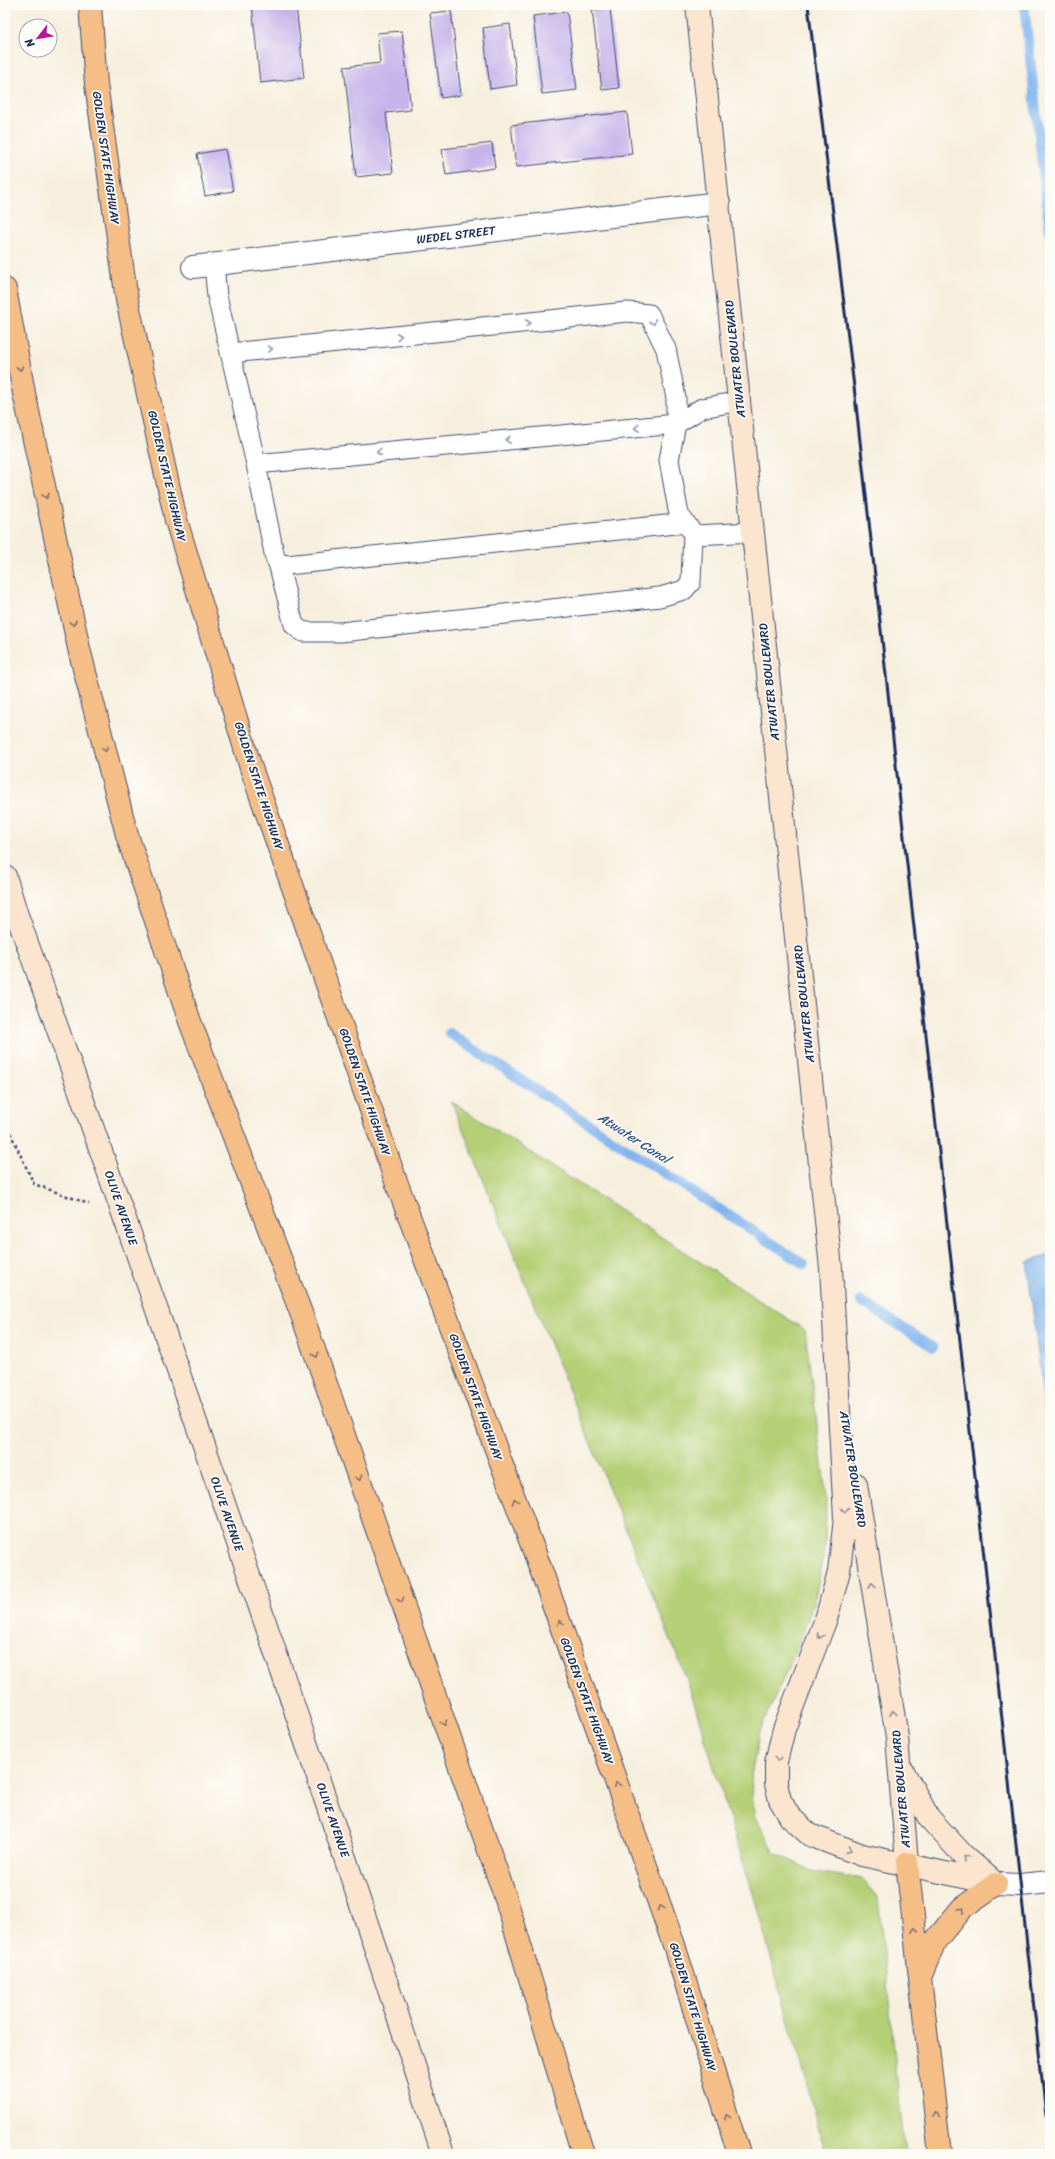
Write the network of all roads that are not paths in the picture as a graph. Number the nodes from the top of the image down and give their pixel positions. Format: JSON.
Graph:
{"nodes":[{"id":1,"x":90,"y":5,"type":"edge"},
{"id":2,"x":697,"y":5,"type":"edge"},
{"id":3,"x":719,"y":203,"type":"junction"},
{"id":4,"x":214,"y":265,"type":"junction"},
{"id":5,"x":193,"y":267,"type":"dead end"},
{"id":6,"x":5,"y":289,"type":"edge"},
{"id":7,"x":231,"y":353,"type":"junction"},
{"id":8,"x":740,"y":401,"type":"junction"},
{"id":9,"x":676,"y":424,"type":"junction"},
{"id":10,"x":256,"y":464,"type":"junction"},
{"id":11,"x":689,"y":528,"type":"junction"},
{"id":12,"x":754,"y":532,"type":"junction"},
{"id":13,"x":278,"y":563,"type":"junction"},
{"id":14,"x":5,"y":876,"type":"edge"},
{"id":15,"x":835,"y":1359,"type":"junction"},
{"id":16,"x":899,"y":1761,"type":"junction"},
{"id":17,"x":907,"y":1863,"type":"junction"},
{"id":18,"x":1050,"y":1882,"type":"edge"},
{"id":19,"x":996,"y":1884,"type":"junction"},
{"id":20,"x":920,"y":1978,"type":"junction"},
{"id":21,"x":443,"y":2154,"type":"edge"},
{"id":22,"x":583,"y":2154,"type":"edge"},
{"id":23,"x":739,"y":2154,"type":"edge"},
{"id":24,"x":940,"y":2154,"type":"edge"}],
"edges":[{"from":23,"to":1,"type":"highway","name":"GOLDEN STATE HIGHWAY","one_way":true},
{"from":2,"to":3,"type":"main road","name":"ATWATER BOULEVARD"},
{"from":3,"to":4,"type":"street","name":"WEDEL STREET"},
{"from":3,"to":8,"type":"main road","name":"ATWATER BOULEVARD"},
{"from":4,"to":5,"type":"street","name":"WEDEL STREET"},
{"from":4,"to":7,"type":"lane"},
{"from":6,"to":22,"type":"highway","one_way":true},
{"from":7,"to":9,"type":"lane","one_way":true},
{"from":7,"to":10,"type":"lane"},
{"from":8,"to":9,"type":"lane"},
{"from":8,"to":12,"type":"main road","name":"ATWATER BOULEVARD"},
{"from":9,"to":10,"type":"lane","one_way":true},
{"from":9,"to":11,"type":"lane"},
{"from":10,"to":13,"type":"lane"},
{"from":11,"to":12,"type":"lane"},
{"from":11,"to":13,"type":"lane"},
{"from":11,"to":13,"type":"lane"},
{"from":12,"to":15,"type":"main road","name":"ATWATER BOULEVARD"},
{"from":14,"to":21,"type":"main road","name":"OLIVE AVENUE"},
{"from":16,"to":15,"type":"main road","name":"ATWATER BOULEVARD","one_way":true},
{"from":15,"to":17,"type":"main road","name":"ATWATER BOULEVARD","one_way":true},
{"from":16,"to":17,"type":"main road","name":"ATWATER BOULEVARD"},
{"from":19,"to":16,"type":"main road","one_way":true},
{"from":17,"to":19,"type":"main road"},
{"from":20,"to":17,"type":"highway","one_way":true},
{"from":18,"to":19,"type":"street"},
{"from":20,"to":19,"type":"highway","one_way":true},
{"from":24,"to":20,"type":"highway","one_way":true}]}
